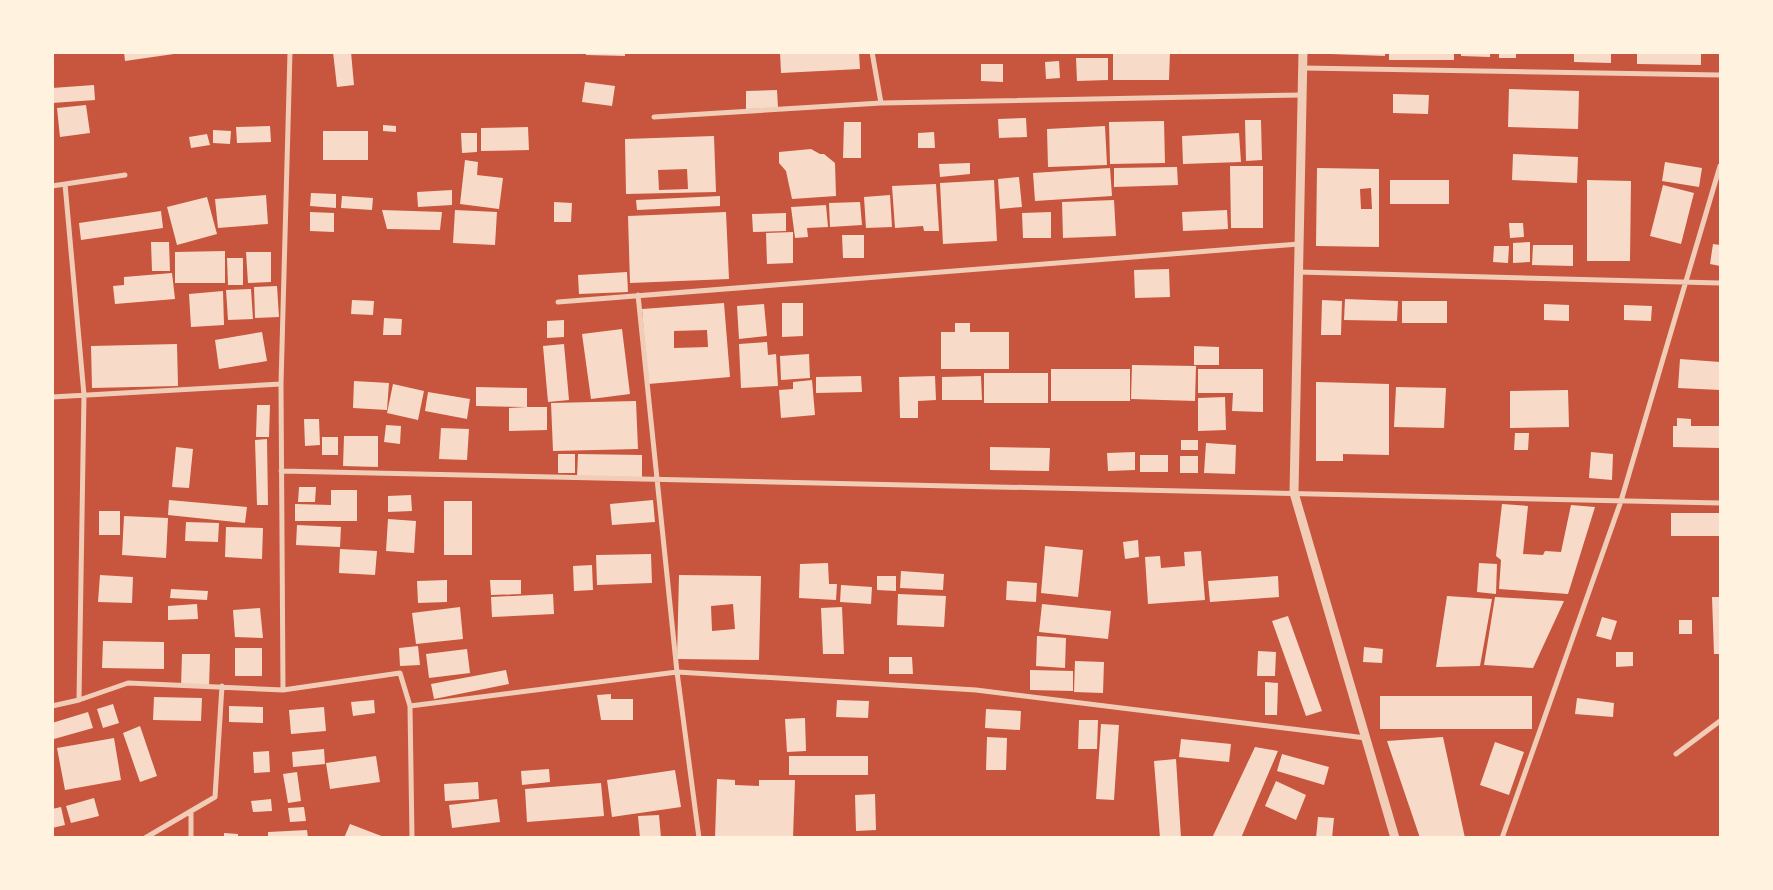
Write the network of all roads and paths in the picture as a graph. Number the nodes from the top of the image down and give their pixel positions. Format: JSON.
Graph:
{"nodes":[{"id":1,"x":290,"y":52,"type":"edge"},
{"id":2,"x":872,"y":52,"type":"edge"},
{"id":3,"x":1303,"y":52,"type":"edge"},
{"id":4,"x":1303,"y":68,"type":"junction"},
{"id":5,"x":1720,"y":75,"type":"edge"},
{"id":6,"x":1302,"y":94,"type":"junction"},
{"id":7,"x":881,"y":103,"type":"junction"},
{"id":8,"x":654,"y":117,"type":"dead end"},
{"id":9,"x":1720,"y":166,"type":"edge"},
{"id":10,"x":125,"y":175,"type":"dead end"},
{"id":11,"x":65,"y":184,"type":"junction"},
{"id":12,"x":52,"y":186,"type":"edge"},
{"id":13,"x":1299,"y":244,"type":"junction"},
{"id":14,"x":1298,"y":272,"type":"junction"},
{"id":15,"x":1686,"y":282,"type":"junction"},
{"id":16,"x":1720,"y":283,"type":"edge"},
{"id":17,"x":638,"y":295,"type":"junction"},
{"id":18,"x":558,"y":302,"type":"dead end"},
{"id":19,"x":281,"y":384,"type":"junction"},
{"id":20,"x":84,"y":395,"type":"junction"},
{"id":21,"x":52,"y":397,"type":"edge"},
{"id":22,"x":281,"y":472,"type":"junction"},
{"id":23,"x":657,"y":480,"type":"junction"},
{"id":24,"x":1294,"y":493,"type":"junction"},
{"id":25,"x":1621,"y":501,"type":"junction"},
{"id":26,"x":1720,"y":503,"type":"edge"},
{"id":27,"x":676,"y":672,"type":"junction"},
{"id":28,"x":222,"y":686,"type":"junction"},
{"id":29,"x":283,"y":690,"type":"junction"},
{"id":30,"x":79,"y":700,"type":"junction"},
{"id":31,"x":52,"y":706,"type":"edge"},
{"id":32,"x":410,"y":706,"type":"junction"},
{"id":33,"x":1720,"y":721,"type":"edge"},
{"id":34,"x":1366,"y":738,"type":"junction"},
{"id":35,"x":1676,"y":754,"type":"dead end"},
{"id":36,"x":191,"y":811,"type":"junction"},
{"id":37,"x":145,"y":838,"type":"edge"},
{"id":38,"x":191,"y":838,"type":"edge"},
{"id":39,"x":412,"y":838,"type":"edge"},
{"id":40,"x":699,"y":838,"type":"edge"},
{"id":41,"x":1395,"y":838,"type":"edge"},
{"id":42,"x":1502,"y":838,"type":"edge"}],
"edges":[{"from":1,"to":19,"type":"street"},
{"from":2,"to":7,"type":"street"},
{"from":3,"to":4,"type":"street"},
{"from":4,"to":5,"type":"street"},
{"from":4,"to":6,"type":"street"},
{"from":6,"to":7,"type":"street"},
{"from":6,"to":13,"type":"street"},
{"from":7,"to":8,"type":"street"},
{"from":9,"to":15,"type":"street"},
{"from":10,"to":11,"type":"street"},
{"from":11,"to":12,"type":"street"},
{"from":11,"to":20,"type":"street"},
{"from":13,"to":14,"type":"street"},
{"from":13,"to":17,"type":"street"},
{"from":14,"to":15,"type":"street"},
{"from":14,"to":24,"type":"street"},
{"from":15,"to":16,"type":"street"},
{"from":15,"to":25,"type":"street"},
{"from":17,"to":18,"type":"street"},
{"from":17,"to":23,"type":"street"},
{"from":19,"to":20,"type":"street"},
{"from":19,"to":22,"type":"street"},
{"from":20,"to":21,"type":"street"},
{"from":20,"to":30,"type":"street"},
{"from":22,"to":23,"type":"street"},
{"from":22,"to":29,"type":"street"},
{"from":23,"to":24,"type":"street"},
{"from":23,"to":27,"type":"street"},
{"from":24,"to":25,"type":"street"},
{"from":24,"to":34,"type":"street"},
{"from":25,"to":26,"type":"street"},
{"from":25,"to":42,"type":"street"},
{"from":27,"to":32,"type":"street"},
{"from":27,"to":34,"type":"street"},
{"from":27,"to":40,"type":"street"},
{"from":28,"to":29,"type":"street"},
{"from":28,"to":30,"type":"street"},
{"from":28,"to":36,"type":"street"},
{"from":29,"to":32,"type":"street"},
{"from":30,"to":31,"type":"street"},
{"from":32,"to":39,"type":"street"},
{"from":33,"to":35,"type":"street"},
{"from":34,"to":41,"type":"street"},
{"from":36,"to":37,"type":"street"},
{"from":36,"to":38,"type":"street"}]}
